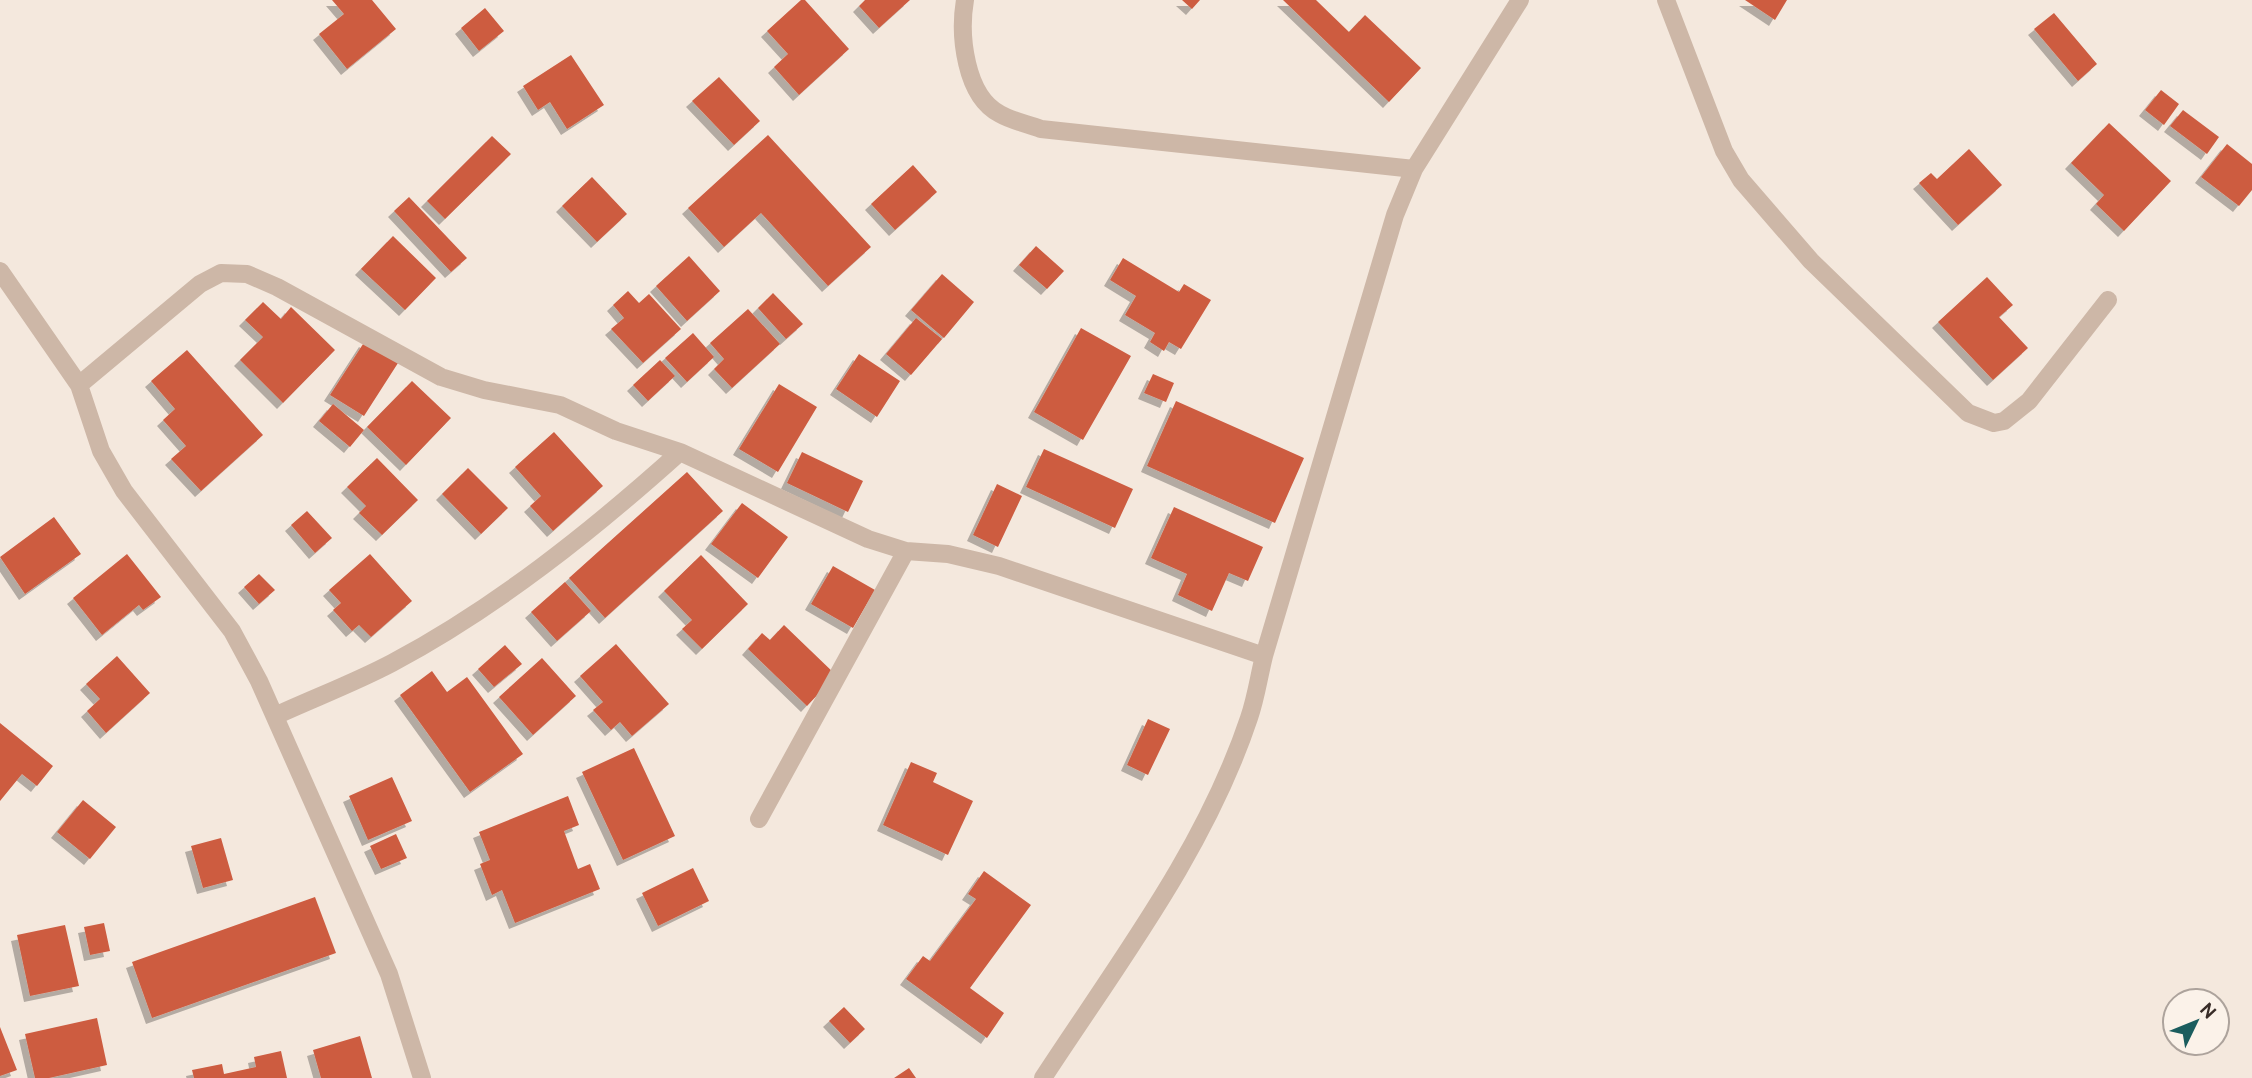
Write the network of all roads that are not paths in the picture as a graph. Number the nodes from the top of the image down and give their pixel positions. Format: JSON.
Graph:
{"nodes":[{"id":1,"x":965,"y":0,"type":"edge"},
{"id":2,"x":1520,"y":0,"type":"edge"},
{"id":3,"x":1666,"y":0,"type":"edge"},
{"id":4,"x":1415,"y":169,"type":"junction"},
{"id":5,"x":0,"y":271,"type":"edge"},
{"id":6,"x":2108,"y":300,"type":"dead end"},
{"id":7,"x":79,"y":385,"type":"junction"},
{"id":8,"x":680,"y":453,"type":"junction"},
{"id":9,"x":906,"y":551,"type":"junction"},
{"id":10,"x":1264,"y":656,"type":"junction"},
{"id":11,"x":275,"y":716,"type":"junction"},
{"id":12,"x":759,"y":819,"type":"dead end"},
{"id":13,"x":422,"y":1078,"type":"edge"},
{"id":14,"x":1043,"y":1078,"type":"edge"}],
"edges":[{"from":1,"to":4,"type":"street"},
{"from":2,"to":4,"type":"street"},
{"from":3,"to":6,"type":"street"},
{"from":4,"to":10,"type":"street"},
{"from":5,"to":7,"type":"street"},
{"from":7,"to":8,"type":"street"},
{"from":7,"to":11,"type":"street"},
{"from":8,"to":9,"type":"street"},
{"from":8,"to":11,"type":"street"},
{"from":9,"to":10,"type":"street"},
{"from":9,"to":12,"type":"street"},
{"from":10,"to":14,"type":"street"},
{"from":11,"to":13,"type":"street"}]}
